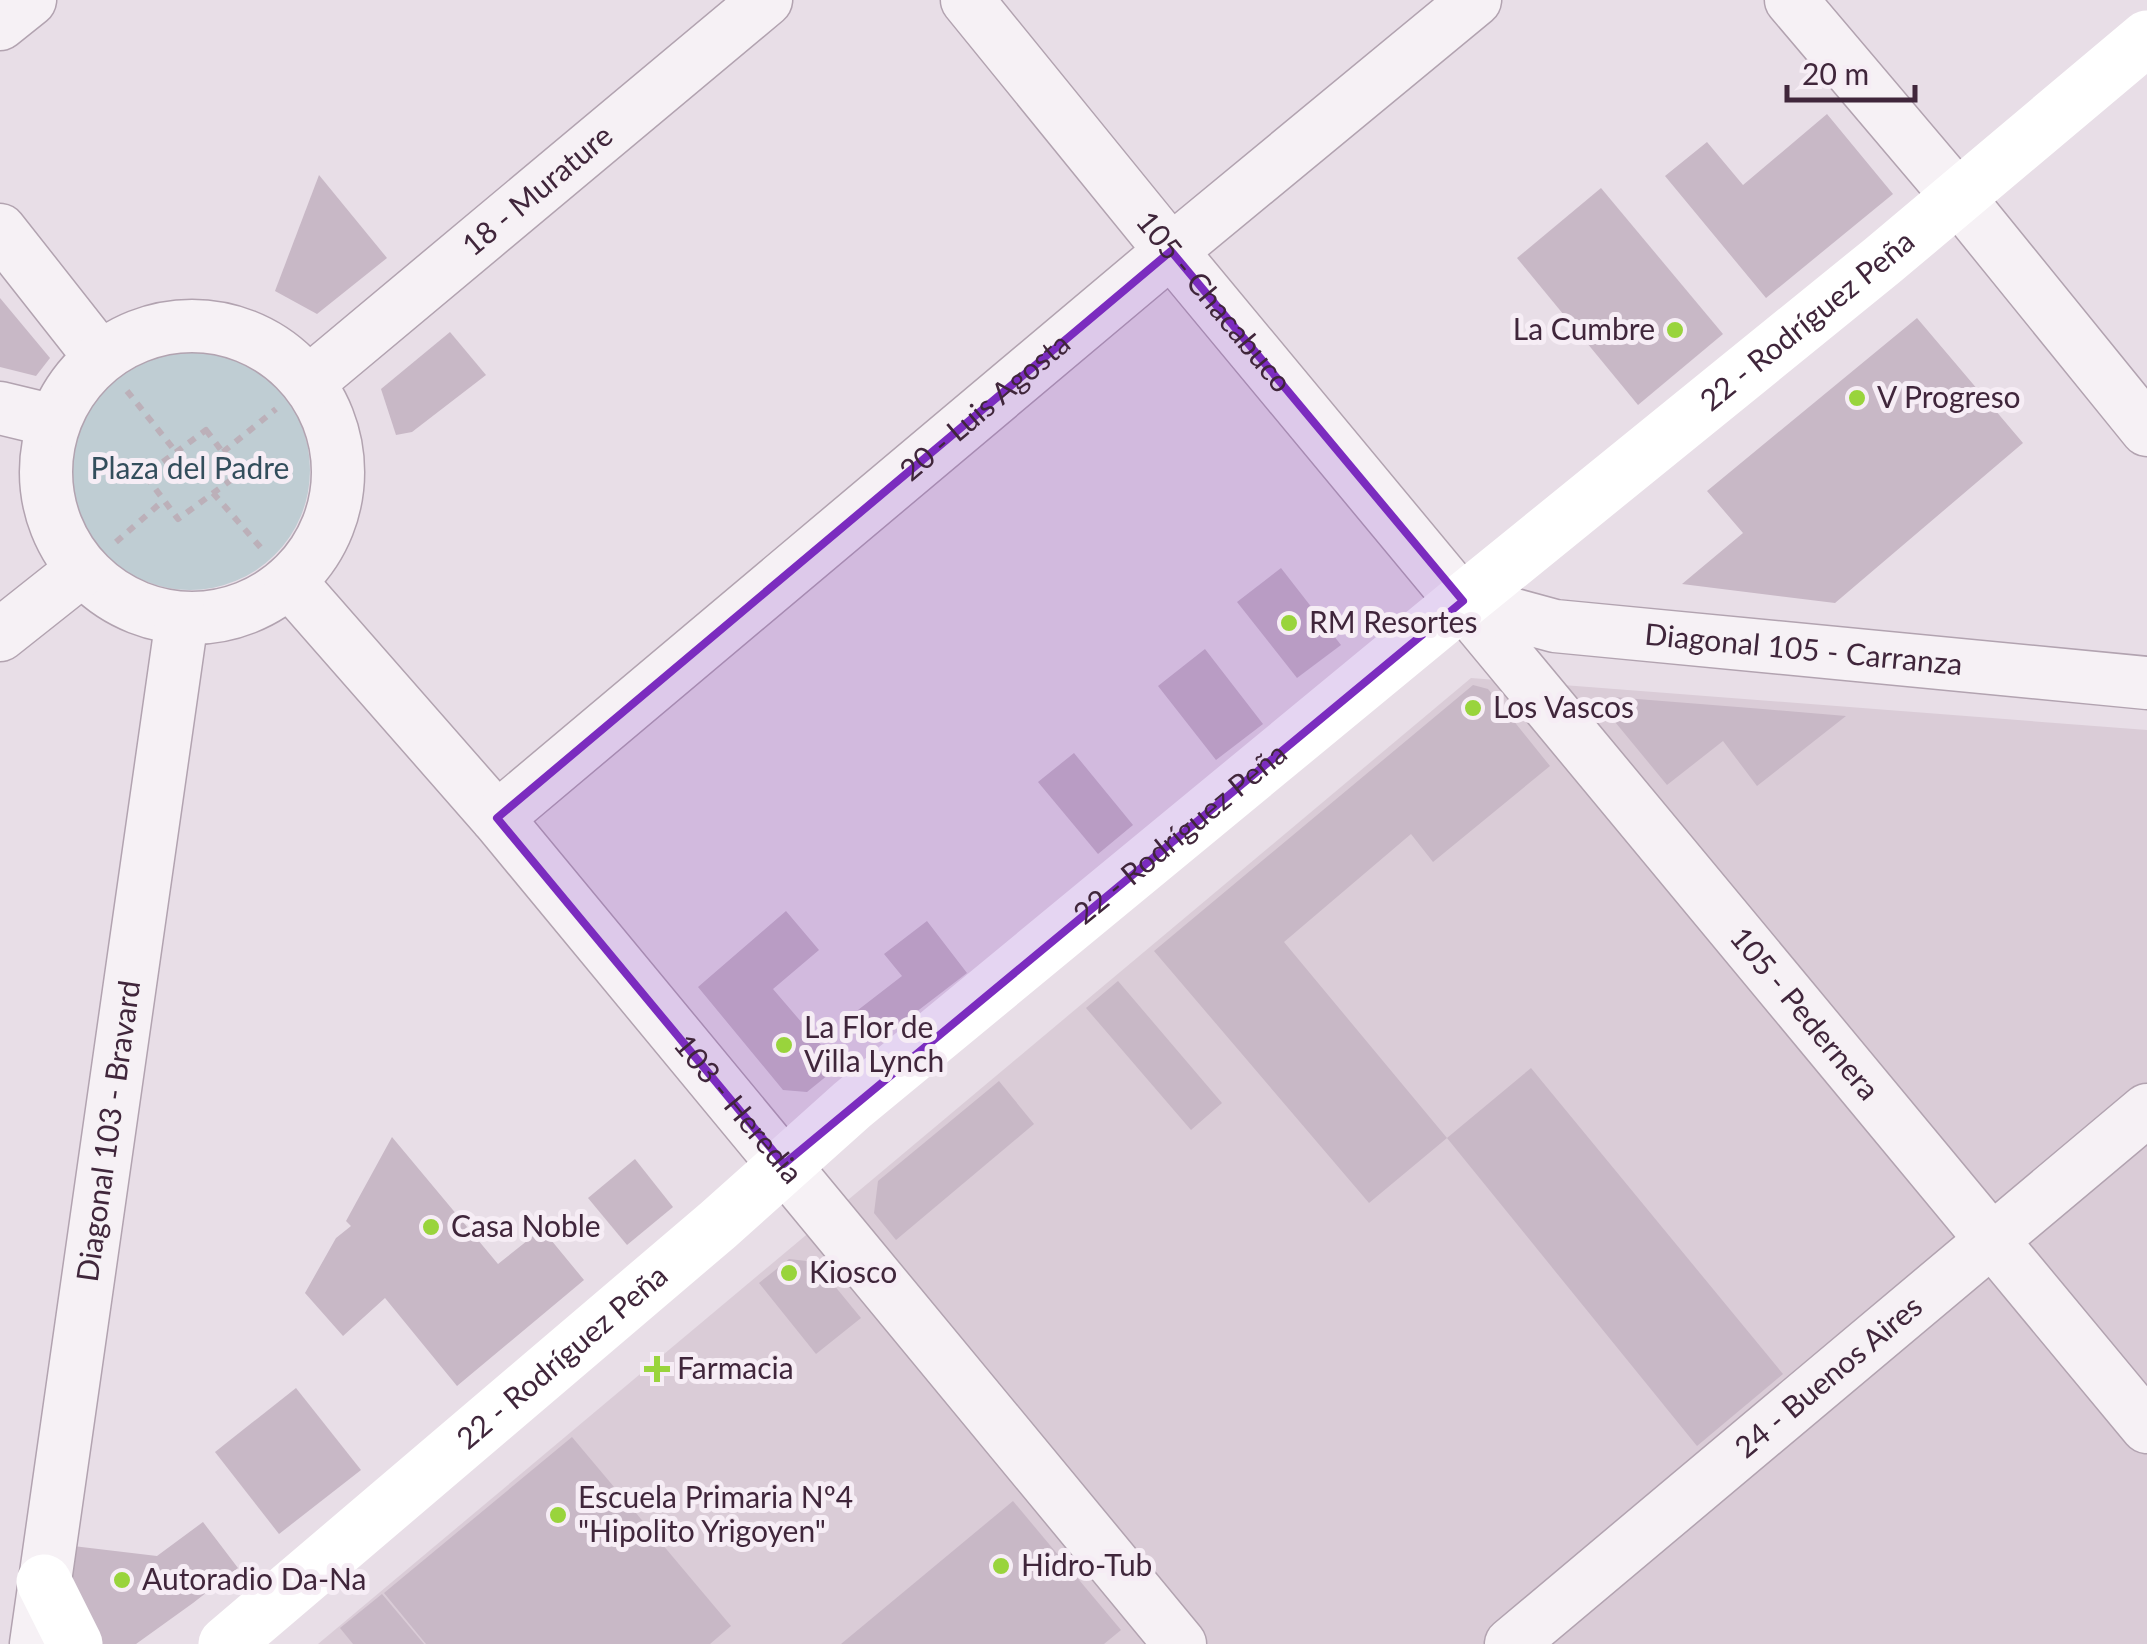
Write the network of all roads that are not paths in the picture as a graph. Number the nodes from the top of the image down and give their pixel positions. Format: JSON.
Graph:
{"nodes":[{"id":1,"x":30,"y":0,"type":"edge"},
{"id":2,"x":766,"y":0,"type":"edge"},
{"id":3,"x":967,"y":0,"type":"edge"},
{"id":4,"x":1474,"y":0,"type":"edge"},
{"id":5,"x":1791,"y":0,"type":"edge"},
{"id":6,"x":0,"y":24,"type":"edge"},
{"id":7,"x":2147,"y":38,"type":"edge"},
{"id":8,"x":1958,"y":196,"type":"junction"},
{"id":9,"x":0,"y":230,"type":"edge"},
{"id":10,"x":1171,"y":251,"type":"junction"},
{"id":11,"x":100,"y":357,"type":"junction"},
{"id":12,"x":309,"y":382,"type":"junction"},
{"id":13,"x":0,"y":408,"type":"edge"},
{"id":14,"x":54,"y":422,"type":"junction"},
{"id":15,"x":2147,"y":430,"type":"edge"},
{"id":16,"x":82,"y":570,"type":"junction"},
{"id":17,"x":290,"y":582,"type":"junction"},
{"id":18,"x":1463,"y":602,"type":"junction"},
{"id":19,"x":182,"y":619,"type":"junction"},
{"id":20,"x":0,"y":635,"type":"edge"},
{"id":21,"x":2147,"y":683,"type":"edge"},
{"id":22,"x":497,"y":818,"type":"junction"},
{"id":23,"x":2147,"y":1110,"type":"edge"},
{"id":24,"x":784,"y":1164,"type":"junction"},
{"id":25,"x":1993,"y":1240,"type":"junction"},
{"id":26,"x":2147,"y":1426,"type":"edge"},
{"id":27,"x":44,"y":1582,"type":"junction"},
{"id":28,"x":36,"y":1644,"type":"edge"},
{"id":29,"x":75,"y":1644,"type":"edge"},
{"id":30,"x":226,"y":1644,"type":"edge"},
{"id":31,"x":1180,"y":1644,"type":"edge"},
{"id":32,"x":1511,"y":1644,"type":"edge"}],
"edges":[{"from":1,"to":6,"type":"street"},
{"from":2,"to":12,"type":"street","name":"18 - Murature"},
{"from":3,"to":10,"type":"street","name":"105 - Chacabuco"},
{"from":4,"to":10,"type":"street","name":"20 - Luis Agosta"},
{"from":5,"to":8,"type":"street"},
{"from":7,"to":8,"type":"street","name":"22 - Rodríguez Peña"},
{"from":8,"to":15,"type":"street"},
{"from":8,"to":18,"type":"street","name":"22 - Rodríguez Peña"},
{"from":9,"to":11,"type":"street"},
{"from":10,"to":18,"type":"street","name":"105 - Chacabuco"},
{"from":10,"to":22,"type":"street","name":"20 - Luis Agosta"},
{"from":11,"to":12,"type":"street"},
{"from":11,"to":14,"type":"street"},
{"from":12,"to":17,"type":"street"},
{"from":13,"to":14,"type":"street"},
{"from":14,"to":16,"type":"street"},
{"from":16,"to":19,"type":"street"},
{"from":16,"to":20,"type":"street"},
{"from":17,"to":19,"type":"street"},
{"from":17,"to":22,"type":"street","name":"103 - Heredia"},
{"from":18,"to":21,"type":"street","name":"Diagonal 105 - Carranza"},
{"from":18,"to":24,"type":"street","name":"22 - Rodríguez Peña"},
{"from":18,"to":25,"type":"street","name":"105 - Pedernera"},
{"from":19,"to":27,"type":"street","name":"Diagonal 103 - Bravard"},
{"from":22,"to":24,"type":"street","name":"103 - Heredia"},
{"from":23,"to":25,"type":"street","name":"24 - Buenos Aires"},
{"from":24,"to":30,"type":"street","name":"22 - Rodríguez Peña"},
{"from":24,"to":31,"type":"street","name":"103 - Heredia"},
{"from":25,"to":26,"type":"street","name":"105 - Pedernera"},
{"from":25,"to":32,"type":"street","name":"24 - Buenos Aires"},
{"from":27,"to":28,"type":"street","name":"Diagonal 103 - Bravard"},
{"from":27,"to":29,"type":"street"}]}
